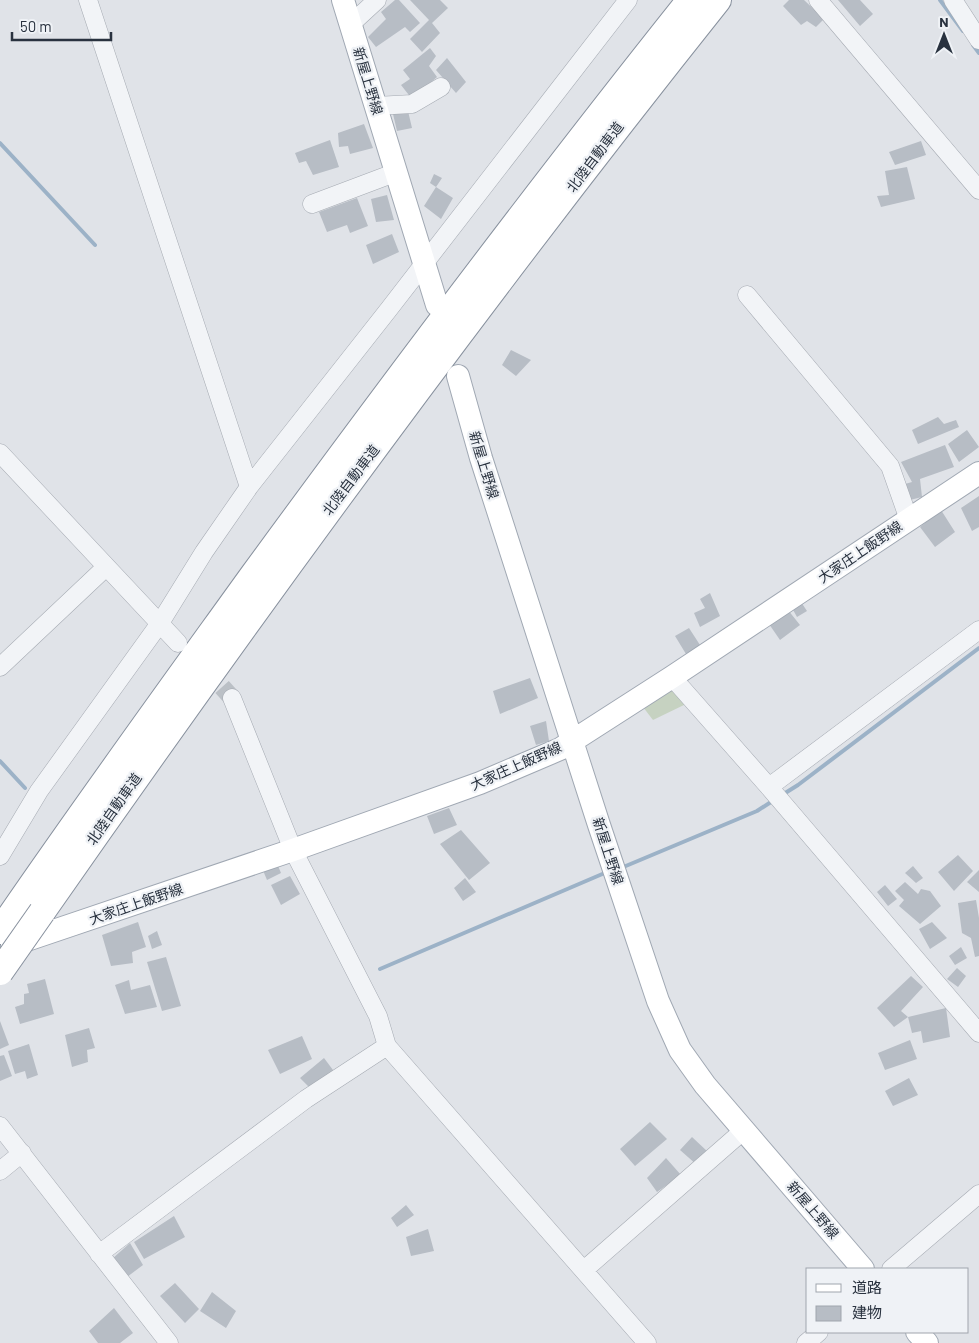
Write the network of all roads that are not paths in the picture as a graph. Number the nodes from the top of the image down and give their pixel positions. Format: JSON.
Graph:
{"nodes":[{"id":1,"x":88,"y":0,"type":"edge"},
{"id":2,"x":343,"y":0,"type":"edge"},
{"id":3,"x":377,"y":0,"type":"edge"},
{"id":4,"x":628,"y":0,"type":"edge"},
{"id":5,"x":690,"y":0,"type":"edge"},
{"id":6,"x":718,"y":0,"type":"edge"},
{"id":7,"x":818,"y":0,"type":"edge"},
{"id":8,"x":953,"y":0,"type":"edge"},
{"id":9,"x":351,"y":24,"type":"junction"},
{"id":10,"x":979,"y":40,"type":"edge"},
{"id":11,"x":441,"y":86,"type":"dead end"},
{"id":12,"x":376,"y":106,"type":"junction"},
{"id":13,"x":397,"y":172,"type":"junction"},
{"id":14,"x":979,"y":190,"type":"edge"},
{"id":15,"x":312,"y":204,"type":"dead end"},
{"id":16,"x":425,"y":262,"type":"junction"},
{"id":17,"x":747,"y":295,"type":"dead end"},
{"id":18,"x":437,"y":305,"type":"dead end"},
{"id":19,"x":458,"y":376,"type":"dead end"},
{"id":20,"x":0,"y":453,"type":"edge"},
{"id":21,"x":979,"y":473,"type":"edge"},
{"id":22,"x":249,"y":487,"type":"junction"},
{"id":23,"x":909,"y":520,"type":"junction"},
{"id":24,"x":106,"y":567,"type":"junction"},
{"id":25,"x":160,"y":624,"type":"junction"},
{"id":26,"x":979,"y":630,"type":"edge"},
{"id":27,"x":178,"y":643,"type":"dead end"},
{"id":28,"x":0,"y":666,"type":"edge"},
{"id":29,"x":672,"y":677,"type":"junction"},
{"id":30,"x":232,"y":698,"type":"tunnel mouth"},
{"id":31,"x":572,"y":740,"type":"junction"},
{"id":32,"x":769,"y":787,"type":"junction"},
{"id":33,"x":293,"y":850,"type":"junction"},
{"id":34,"x":0,"y":856,"type":"edge"},
{"id":35,"x":3,"y":927,"type":"edge"},
{"id":36,"x":0,"y":950,"type":"edge"},
{"id":37,"x":0,"y":972,"type":"edge"},
{"id":38,"x":979,"y":1033,"type":"edge"},
{"id":39,"x":387,"y":1046,"type":"junction"},
{"id":40,"x":0,"y":1126,"type":"edge"},
{"id":41,"x":744,"y":1130,"type":"junction"},
{"id":42,"x":22,"y":1153,"type":"junction"},
{"id":43,"x":0,"y":1171,"type":"edge"},
{"id":44,"x":979,"y":1194,"type":"edge"},
{"id":45,"x":99,"y":1254,"type":"junction"},
{"id":46,"x":862,"y":1268,"type":"edge"},
{"id":47,"x":892,"y":1268,"type":"edge"},
{"id":48,"x":584,"y":1270,"type":"junction"},
{"id":49,"x":818,"y":1333,"type":"edge"},
{"id":50,"x":918,"y":1333,"type":"edge"},
{"id":51,"x":170,"y":1343,"type":"edge"},
{"id":52,"x":647,"y":1343,"type":"edge"},
{"id":53,"x":806,"y":1343,"type":"edge"},
{"id":54,"x":927,"y":1343,"type":"edge"}],
"edges":[{"from":1,"to":22,"type":"street"},
{"from":2,"to":9,"type":"main road","name":"新屋上野線"},
{"from":3,"to":9,"type":"street"},
{"from":4,"to":16,"type":"street"},
{"from":5,"to":35,"type":"highway","name":"北陸自動車道"},
{"from":6,"to":37,"type":"highway","name":"北陸自動車道","bridge":true},
{"from":7,"to":14,"type":"street"},
{"from":8,"to":10,"type":"street"},
{"from":9,"to":12,"type":"main road","name":"新屋上野線"},
{"from":11,"to":12,"type":"street"},
{"from":12,"to":13,"type":"main road","name":"新屋上野線"},
{"from":13,"to":15,"type":"street"},
{"from":13,"to":16,"type":"main road","name":"新屋上野線"},
{"from":16,"to":18,"type":"main road","name":"新屋上野線"},
{"from":16,"to":22,"type":"street"},
{"from":17,"to":23,"type":"street"},
{"from":19,"to":31,"type":"main road","name":"新屋上野線"},
{"from":20,"to":24,"type":"street"},
{"from":21,"to":23,"type":"main road","name":"大家庄上飯野線"},
{"from":22,"to":25,"type":"street"},
{"from":23,"to":29,"type":"main road","name":"大家庄上飯野線"},
{"from":24,"to":25,"type":"street"},
{"from":24,"to":28,"type":"street"},
{"from":25,"to":27,"type":"street"},
{"from":25,"to":34,"type":"street"},
{"from":26,"to":32,"type":"street"},
{"from":29,"to":31,"type":"main road","name":"大家庄上飯野線"},
{"from":29,"to":32,"type":"street"},
{"from":30,"to":33,"type":"street"},
{"from":31,"to":33,"type":"main road","name":"大家庄上飯野線"},
{"from":31,"to":41,"type":"main road","name":"新屋上野線"},
{"from":32,"to":38,"type":"street"},
{"from":33,"to":36,"type":"main road","name":"大家庄上飯野線"},
{"from":33,"to":39,"type":"street"},
{"from":39,"to":45,"type":"street"},
{"from":39,"to":48,"type":"street"},
{"from":40,"to":42,"type":"street"},
{"from":41,"to":46,"type":"main road","name":"新屋上野線"},
{"from":41,"to":48,"type":"street"},
{"from":42,"to":43,"type":"street"},
{"from":42,"to":45,"type":"street"},
{"from":44,"to":47,"type":"street"},
{"from":45,"to":51,"type":"street"},
{"from":48,"to":52,"type":"street"},
{"from":49,"to":53,"type":"street"},
{"from":50,"to":54,"type":"main road"}]}
